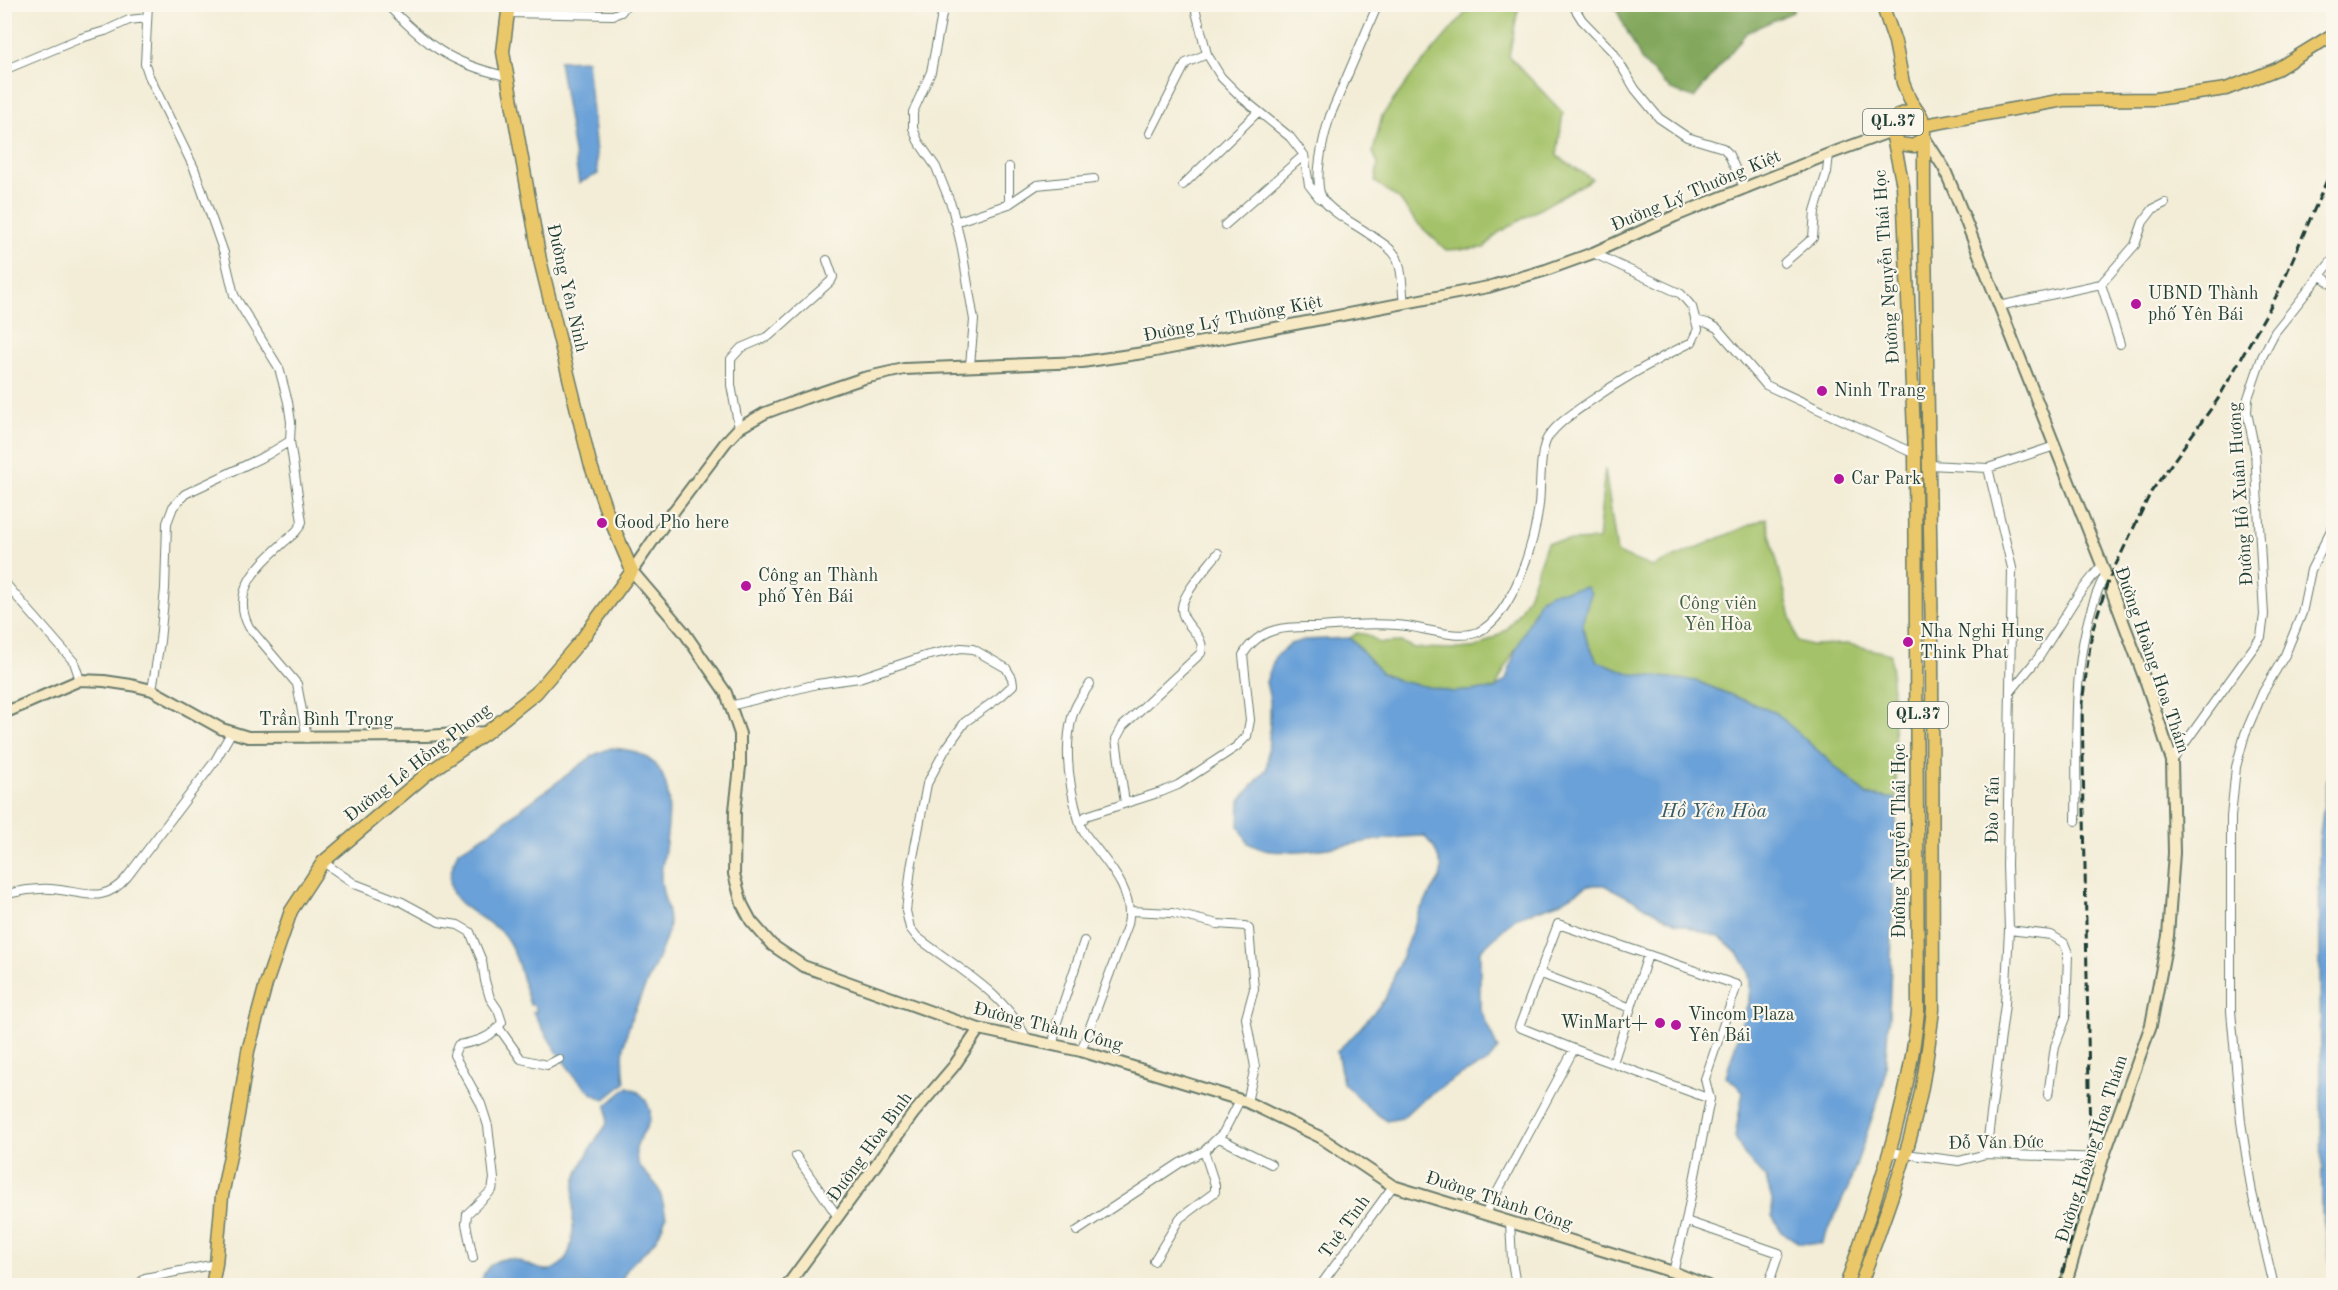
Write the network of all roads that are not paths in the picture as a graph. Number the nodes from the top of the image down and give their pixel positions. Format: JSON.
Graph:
{"nodes":[{"id":1,"x":148,"y":4,"type":"edge"},
{"id":2,"x":386,"y":4,"type":"edge"},
{"id":3,"x":627,"y":4,"type":"edge"},
{"id":4,"x":944,"y":4,"type":"edge"},
{"id":5,"x":1194,"y":4,"type":"edge"},
{"id":6,"x":1378,"y":4,"type":"edge"},
{"id":7,"x":1572,"y":4,"type":"edge"},
{"id":8,"x":1882,"y":4,"type":"edge"},
{"id":9,"x":508,"y":9,"type":"edge"},
{"id":10,"x":147,"y":18,"type":"junction"},
{"id":11,"x":2334,"y":34,"type":"edge"},
{"id":12,"x":1207,"y":54,"type":"junction"},
{"id":13,"x":4,"y":70,"type":"edge"},
{"id":14,"x":506,"y":76,"type":"junction"},
{"id":15,"x":1903,"y":83,"type":"junction"},
{"id":16,"x":1258,"y":111,"type":"junction"},
{"id":17,"x":1924,"y":127,"type":"junction"},
{"id":18,"x":1893,"y":130,"type":"junction"},
{"id":19,"x":1150,"y":133,"type":"dead end"},
{"id":20,"x":1829,"y":154,"type":"junction"},
{"id":21,"x":1305,"y":155,"type":"junction"},
{"id":22,"x":1009,"y":166,"type":"dead end"},
{"id":23,"x":1094,"y":179,"type":"dead end"},
{"id":24,"x":1184,"y":185,"type":"dead end"},
{"id":25,"x":1745,"y":189,"type":"junction"},
{"id":26,"x":1324,"y":201,"type":"junction"},
{"id":27,"x":2165,"y":203,"type":"dead end"},
{"id":28,"x":1009,"y":204,"type":"junction"},
{"id":29,"x":956,"y":222,"type":"junction"},
{"id":30,"x":1225,"y":225,"type":"dead end"},
{"id":31,"x":1593,"y":253,"type":"junction"},
{"id":32,"x":2334,"y":258,"type":"edge"},
{"id":33,"x":827,"y":260,"type":"dead end"},
{"id":34,"x":1784,"y":263,"type":"dead end"},
{"id":35,"x":2320,"y":275,"type":"junction"},
{"id":36,"x":2101,"y":284,"type":"junction"},
{"id":37,"x":2334,"y":286,"type":"edge"},
{"id":38,"x":1404,"y":304,"type":"junction"},
{"id":39,"x":1999,"y":306,"type":"junction"},
{"id":40,"x":1695,"y":320,"type":"junction"},
{"id":41,"x":2120,"y":344,"type":"dead end"},
{"id":42,"x":970,"y":365,"type":"junction"},
{"id":43,"x":740,"y":428,"type":"junction"},
{"id":44,"x":290,"y":441,"type":"junction"},
{"id":45,"x":2055,"y":446,"type":"junction"},
{"id":46,"x":1915,"y":453,"type":"junction"},
{"id":47,"x":1929,"y":465,"type":"junction"},
{"id":48,"x":1988,"y":468,"type":"junction"},
{"id":49,"x":2334,"y":524,"type":"edge"},
{"id":50,"x":1218,"y":553,"type":"dead end"},
{"id":51,"x":2103,"y":570,"type":"junction"},
{"id":52,"x":632,"y":571,"type":"junction"},
{"id":53,"x":4,"y":582,"type":"edge"},
{"id":54,"x":80,"y":680,"type":"junction"},
{"id":55,"x":1090,"y":684,"type":"dead end"},
{"id":56,"x":152,"y":690,"type":"junction"},
{"id":57,"x":2011,"y":691,"type":"junction"},
{"id":58,"x":730,"y":706,"type":"junction"},
{"id":59,"x":4,"y":712,"type":"edge"},
{"id":60,"x":487,"y":732,"type":"junction"},
{"id":61,"x":231,"y":733,"type":"junction"},
{"id":62,"x":307,"y":738,"type":"junction"},
{"id":63,"x":2172,"y":761,"type":"junction"},
{"id":64,"x":1125,"y":803,"type":"junction"},
{"id":65,"x":2076,"y":821,"type":"dead end"},
{"id":66,"x":1080,"y":824,"type":"junction"},
{"id":67,"x":323,"y":862,"type":"junction"},
{"id":68,"x":4,"y":894,"type":"edge"},
{"id":69,"x":1131,"y":911,"type":"junction"},
{"id":70,"x":2008,"y":930,"type":"junction"},
{"id":71,"x":1084,"y":941,"type":"dead end"},
{"id":72,"x":1648,"y":955,"type":"junction"},
{"id":73,"x":1539,"y":973,"type":"junction"},
{"id":74,"x":1631,"y":1008,"type":"junction"},
{"id":75,"x":499,"y":1028,"type":"junction"},
{"id":76,"x":979,"y":1029,"type":"junction"},
{"id":77,"x":1027,"y":1040,"type":"junction"},
{"id":78,"x":1053,"y":1045,"type":"junction"},
{"id":79,"x":1574,"y":1049,"type":"junction"},
{"id":80,"x":1082,"y":1051,"type":"junction"},
{"id":81,"x":559,"y":1059,"type":"dead end"},
{"id":82,"x":1613,"y":1063,"type":"junction"},
{"id":83,"x":2048,"y":1095,"type":"dead end"},
{"id":84,"x":1710,"y":1099,"type":"junction"},
{"id":85,"x":1243,"y":1101,"type":"junction"},
{"id":86,"x":1220,"y":1138,"type":"junction"},
{"id":87,"x":1204,"y":1151,"type":"junction"},
{"id":88,"x":1890,"y":1152,"type":"junction"},
{"id":89,"x":1986,"y":1154,"type":"junction"},
{"id":90,"x":1905,"y":1155,"type":"junction"},
{"id":91,"x":796,"y":1156,"type":"dead end"},
{"id":92,"x":2103,"y":1158,"type":"junction"},
{"id":93,"x":1271,"y":1164,"type":"dead end"},
{"id":94,"x":1393,"y":1186,"type":"junction"},
{"id":95,"x":1486,"y":1213,"type":"junction"},
{"id":96,"x":838,"y":1217,"type":"junction"},
{"id":97,"x":1686,"y":1221,"type":"junction"},
{"id":98,"x":1510,"y":1222,"type":"junction"},
{"id":99,"x":1077,"y":1231,"type":"dead end"},
{"id":100,"x":473,"y":1258,"type":"dead end"},
{"id":101,"x":1154,"y":1261,"type":"dead end"},
{"id":102,"x":216,"y":1264,"type":"junction"},
{"id":103,"x":1673,"y":1272,"type":"junction"},
{"id":104,"x":136,"y":1286,"type":"edge"},
{"id":105,"x":212,"y":1286,"type":"edge"},
{"id":106,"x":787,"y":1286,"type":"edge"},
{"id":107,"x":1320,"y":1286,"type":"edge"},
{"id":108,"x":1516,"y":1286,"type":"edge"},
{"id":109,"x":1708,"y":1286,"type":"edge"},
{"id":110,"x":1768,"y":1286,"type":"edge"},
{"id":111,"x":1846,"y":1286,"type":"edge"},
{"id":112,"x":1860,"y":1286,"type":"edge"},
{"id":113,"x":2065,"y":1286,"type":"edge"},
{"id":114,"x":2274,"y":1286,"type":"edge"}],
"edges":[{"from":1,"to":10,"type":"street"},
{"from":2,"to":14,"type":"street"},
{"from":3,"to":9,"type":"street"},
{"from":4,"to":29,"type":"street"},
{"from":5,"to":12,"type":"street"},
{"from":6,"to":26,"type":"street"},
{"from":7,"to":25,"type":"street"},
{"from":8,"to":15,"type":"main road","number":"QL.37"},
{"from":9,"to":14,"type":"main road","name":"Đường Yên Ninh"},
{"from":10,"to":13,"type":"street"},
{"from":10,"to":44,"type":"street"},
{"from":11,"to":17,"type":"main road"},
{"from":12,"to":16,"type":"street"},
{"from":12,"to":19,"type":"street"},
{"from":14,"to":52,"type":"main road","name":"Đường Yên Ninh"},
{"from":15,"to":17,"type":"main road","number":"QL.37"},
{"from":15,"to":18,"type":"main road","number":"QL.37"},
{"from":16,"to":21,"type":"street"},
{"from":16,"to":24,"type":"street"},
{"from":17,"to":18,"type":"main road","number":"QL.37"},
{"from":17,"to":18,"type":"main road","number":"QL.37"},
{"from":17,"to":39,"type":"main road","name":"Đường Hoàng Hoa Thám"},
{"from":17,"to":47,"type":"main road","name":"Đường Nguyễn Thái Học","number":"QL.37"},
{"from":18,"to":20,"type":"main road","name":"Đường Lý Thường Kiệt"},
{"from":18,"to":46,"type":"main road","name":"Đường Nguyễn Thái Học","number":"QL.37"},
{"from":20,"to":25,"type":"main road","name":"Đường Lý Thường Kiệt"},
{"from":20,"to":34,"type":"street"},
{"from":21,"to":26,"type":"street"},
{"from":21,"to":30,"type":"street"},
{"from":22,"to":28,"type":"street"},
{"from":23,"to":28,"type":"street"},
{"from":25,"to":31,"type":"main road","name":"Đường Lý Thường Kiệt"},
{"from":26,"to":38,"type":"street"},
{"from":27,"to":36,"type":"street"},
{"from":28,"to":29,"type":"street"},
{"from":29,"to":42,"type":"street"},
{"from":31,"to":38,"type":"main road","name":"Đường Lý Thường Kiệt"},
{"from":31,"to":40,"type":"street"},
{"from":32,"to":35,"type":"street","name":"Đường Hồ Xuân Hương"},
{"from":33,"to":43,"type":"street"},
{"from":35,"to":37,"type":"street"},
{"from":35,"to":63,"type":"street","name":"Đường Hồ Xuân Hương"},
{"from":36,"to":39,"type":"street"},
{"from":36,"to":41,"type":"street"},
{"from":38,"to":42,"type":"main road","name":"Đường Lý Thường Kiệt"},
{"from":39,"to":45,"type":"main road","name":"Đường Hoàng Hoa Thám"},
{"from":40,"to":46,"type":"street"},
{"from":40,"to":64,"type":"street"},
{"from":42,"to":43,"type":"main road","name":"Đường Lý Thường Kiệt"},
{"from":43,"to":52,"type":"main road","name":"Đường Lý Thường Kiệt"},
{"from":44,"to":56,"type":"street"},
{"from":44,"to":62,"type":"street"},
{"from":45,"to":48,"type":"street"},
{"from":45,"to":51,"type":"main road","name":"Đường Hoàng Hoa Thám"},
{"from":46,"to":88,"type":"main road","name":"Đường Nguyễn Thái Học","number":"QL.37"},
{"from":47,"to":48,"type":"street"},
{"from":47,"to":90,"type":"main road","name":"Đường Nguyễn Thái Học","number":"QL.37"},
{"from":48,"to":57,"type":"street","name":"Đào Tấn"},
{"from":49,"to":114,"type":"street"},
{"from":50,"to":64,"type":"street"},
{"from":51,"to":57,"type":"street"},
{"from":51,"to":63,"type":"main road","name":"Đường Hoàng Hoa Thám"},
{"from":51,"to":65,"type":"street"},
{"from":52,"to":58,"type":"main road","name":"Đường Thành Công"},
{"from":52,"to":60,"type":"main road","name":"Đường Lê Hồng Phong"},
{"from":53,"to":54,"type":"street"},
{"from":54,"to":56,"type":"main road","name":"Trần Bình Trọng"},
{"from":54,"to":59,"type":"main road","name":"Trần Bình Trọng"},
{"from":55,"to":66,"type":"street"},
{"from":56,"to":61,"type":"main road","name":"Trần Bình Trọng"},
{"from":57,"to":70,"type":"street","name":"Đào Tấn"},
{"from":58,"to":76,"type":"main road","name":"Đường Thành Công"},
{"from":58,"to":77,"type":"street"},
{"from":60,"to":62,"type":"main road","name":"Trần Bình Trọng"},
{"from":60,"to":67,"type":"main road","name":"Đường Lê Hồng Phong"},
{"from":61,"to":62,"type":"main road","name":"Trần Bình Trọng"},
{"from":61,"to":68,"type":"street"},
{"from":63,"to":92,"type":"main road","name":"Đường Hoàng Hoa Thám"},
{"from":64,"to":66,"type":"street"},
{"from":66,"to":69,"type":"street"},
{"from":67,"to":75,"type":"street"},
{"from":67,"to":102,"type":"main road","name":"Đường Lê Hồng Phong"},
{"from":69,"to":80,"type":"street"},
{"from":69,"to":85,"type":"street"},
{"from":70,"to":83,"type":"street"},
{"from":70,"to":89,"type":"street","name":"Đào Tấn"},
{"from":71,"to":78,"type":"street"},
{"from":72,"to":73,"type":"street"},
{"from":72,"to":74,"type":"street"},
{"from":72,"to":84,"type":"street"},
{"from":73,"to":74,"type":"street"},
{"from":73,"to":79,"type":"street"},
{"from":74,"to":82,"type":"street"},
{"from":75,"to":81,"type":"street"},
{"from":75,"to":100,"type":"street"},
{"from":76,"to":77,"type":"main road","name":"Đường Thành Công"},
{"from":76,"to":96,"type":"main road","name":"Đường Hòa Bình"},
{"from":77,"to":78,"type":"main road","name":"Đường Thành Công"},
{"from":78,"to":80,"type":"main road","name":"Đường Thành Công"},
{"from":79,"to":82,"type":"street"},
{"from":79,"to":95,"type":"street"},
{"from":80,"to":85,"type":"main road","name":"Đường Thành Công"},
{"from":82,"to":84,"type":"street"},
{"from":84,"to":97,"type":"street"},
{"from":85,"to":86,"type":"street"},
{"from":85,"to":94,"type":"main road","name":"Đường Thành Công"},
{"from":86,"to":87,"type":"street"},
{"from":86,"to":93,"type":"street"},
{"from":87,"to":99,"type":"street"},
{"from":87,"to":101,"type":"street"},
{"from":88,"to":90,"type":"street","name":"Đỗ Văn Đức"},
{"from":88,"to":111,"type":"main road","name":"Đường Nguyễn Thái Học","number":"QL.37"},
{"from":89,"to":90,"type":"street","name":"Đỗ Văn Đức"},
{"from":89,"to":92,"type":"street","name":"Đỗ Văn Đức"},
{"from":90,"to":112,"type":"main road","name":"Đường Nguyễn Thái Học","number":"QL.37"},
{"from":91,"to":96,"type":"street"},
{"from":92,"to":113,"type":"main road","name":"Đường Hoàng Hoa Thám"},
{"from":94,"to":95,"type":"main road","name":"Đường Thành Công"},
{"from":94,"to":107,"type":"street","name":"Tuệ Tĩnh"},
{"from":95,"to":98,"type":"main road","name":"Đường Thành Công"},
{"from":96,"to":106,"type":"main road","name":"Đường Hòa Bình"},
{"from":97,"to":103,"type":"street"},
{"from":97,"to":110,"type":"street"},
{"from":98,"to":103,"type":"main road","name":"Đường Thành Công"},
{"from":98,"to":108,"type":"street"},
{"from":102,"to":104,"type":"street"},
{"from":102,"to":105,"type":"main road","name":"Đường Lê Hồng Phong"},
{"from":103,"to":109,"type":"main road","name":"Đường Thành Công"}]}
